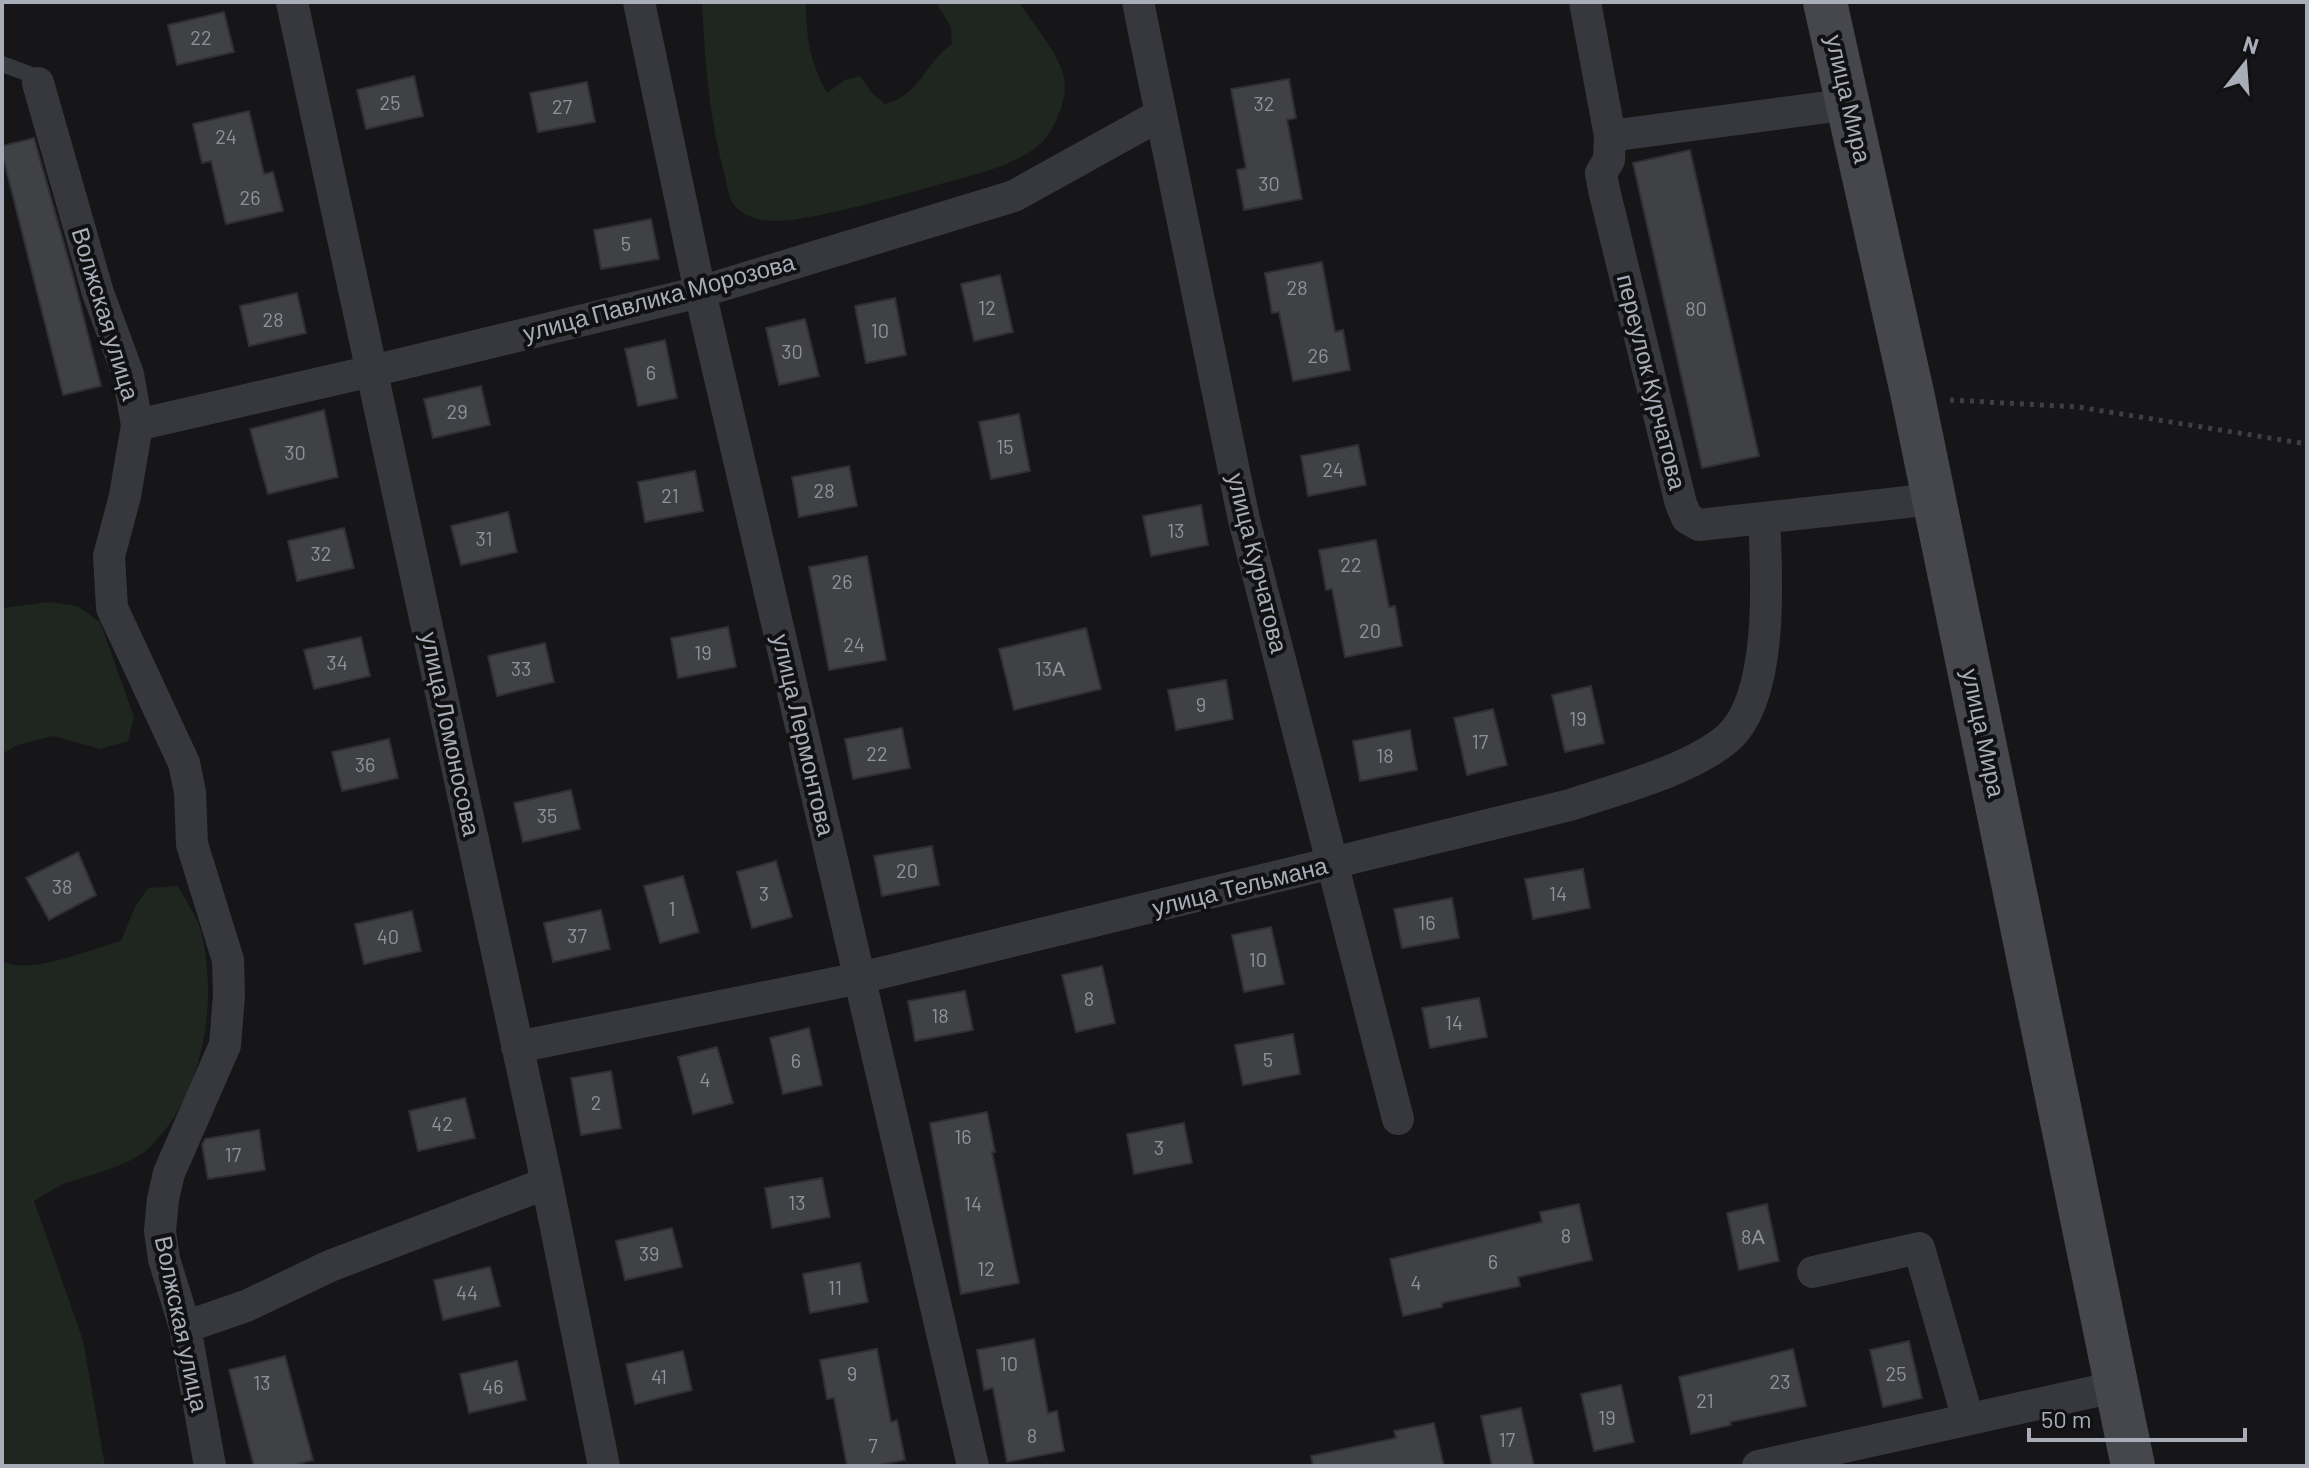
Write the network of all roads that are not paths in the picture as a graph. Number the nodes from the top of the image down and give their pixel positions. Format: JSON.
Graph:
{"nodes":[{"id":1,"x":292,"y":2,"type":"edge"},
{"id":2,"x":639,"y":2,"type":"edge"},
{"id":3,"x":1138,"y":2,"type":"edge"},
{"id":4,"x":1585,"y":2,"type":"edge"},
{"id":5,"x":1825,"y":2,"type":"edge"},
{"id":6,"x":2,"y":64,"type":"edge"},
{"id":7,"x":38,"y":83,"type":"joint"},
{"id":8,"x":1850,"y":104,"type":"junction"},
{"id":9,"x":1160,"y":115,"type":"junction"},
{"id":10,"x":1610,"y":136,"type":"junction"},
{"id":11,"x":700,"y":292,"type":"junction"},
{"id":12,"x":372,"y":371,"type":"junction"},
{"id":13,"x":137,"y":425,"type":"junction"},
{"id":14,"x":1934,"y":499,"type":"junction"},
{"id":15,"x":1764,"y":518,"type":"junction"},
{"id":16,"x":1333,"y":865,"type":"junction"},
{"id":17,"x":860,"y":978,"type":"junction"},
{"id":18,"x":517,"y":1047,"type":"junction"},
{"id":19,"x":1398,"y":1119,"type":"dead end"},
{"id":20,"x":547,"y":1183,"type":"junction"},
{"id":21,"x":1813,"y":1272,"type":"dead end"},
{"id":22,"x":185,"y":1327,"type":"junction"},
{"id":23,"x":2115,"y":1387,"type":"junction"},
{"id":24,"x":1968,"y":1419,"type":"junction"},
{"id":25,"x":210,"y":1466,"type":"edge"},
{"id":26,"x":604,"y":1466,"type":"edge"},
{"id":27,"x":973,"y":1466,"type":"edge"},
{"id":28,"x":1758,"y":1466,"type":"edge"},
{"id":29,"x":2133,"y":1466,"type":"edge"}],
"edges":[{"from":1,"to":12,"type":"street","name":"улица Ломоносова"},
{"from":2,"to":11,"type":"street","name":"улица Лермонтова"},
{"from":3,"to":9,"type":"street","name":"улица Курчатова"},
{"from":4,"to":10,"type":"street","name":"переулок Курчатова"},
{"from":5,"to":8,"type":"main road","name":"улица Мира"},
{"from":6,"to":7,"type":"lane"},
{"from":7,"to":13,"type":"street","name":"Волжская улица"},
{"from":8,"to":10,"type":"street"},
{"from":8,"to":14,"type":"main road","name":"улица Мира"},
{"from":9,"to":11,"type":"street","name":"улица Павлика Морозова"},
{"from":9,"to":16,"type":"street","name":"улица Курчатова"},
{"from":10,"to":15,"type":"street","name":"переулок Курчатова"},
{"from":11,"to":12,"type":"street","name":"улица Павлика Морозова"},
{"from":11,"to":17,"type":"street","name":"улица Лермонтова"},
{"from":12,"to":13,"type":"street","name":"улица Павлика Морозова"},
{"from":12,"to":18,"type":"street","name":"улица Ломоносова"},
{"from":13,"to":22,"type":"street","name":"Волжская улица"},
{"from":14,"to":15,"type":"street","name":"переулок Курчатова"},
{"from":14,"to":23,"type":"main road","name":"улица Мира"},
{"from":15,"to":16,"type":"street","name":"улица Тельмана"},
{"from":16,"to":17,"type":"street","name":"улица Тельмана"},
{"from":16,"to":19,"type":"street","name":"улица Курчатова"},
{"from":17,"to":18,"type":"street","name":"улица Тельмана"},
{"from":17,"to":27,"type":"street","name":"улица Лермонтова"},
{"from":18,"to":20,"type":"street","name":"улица Ломоносова"},
{"from":20,"to":22,"type":"street"},
{"from":20,"to":26,"type":"street","name":"улица Ломоносова"},
{"from":21,"to":24,"type":"street"},
{"from":22,"to":25,"type":"street","name":"Волжская улица"},
{"from":23,"to":24,"type":"street"},
{"from":23,"to":29,"type":"main road","name":"улица Мира"},
{"from":24,"to":28,"type":"street"}]}
